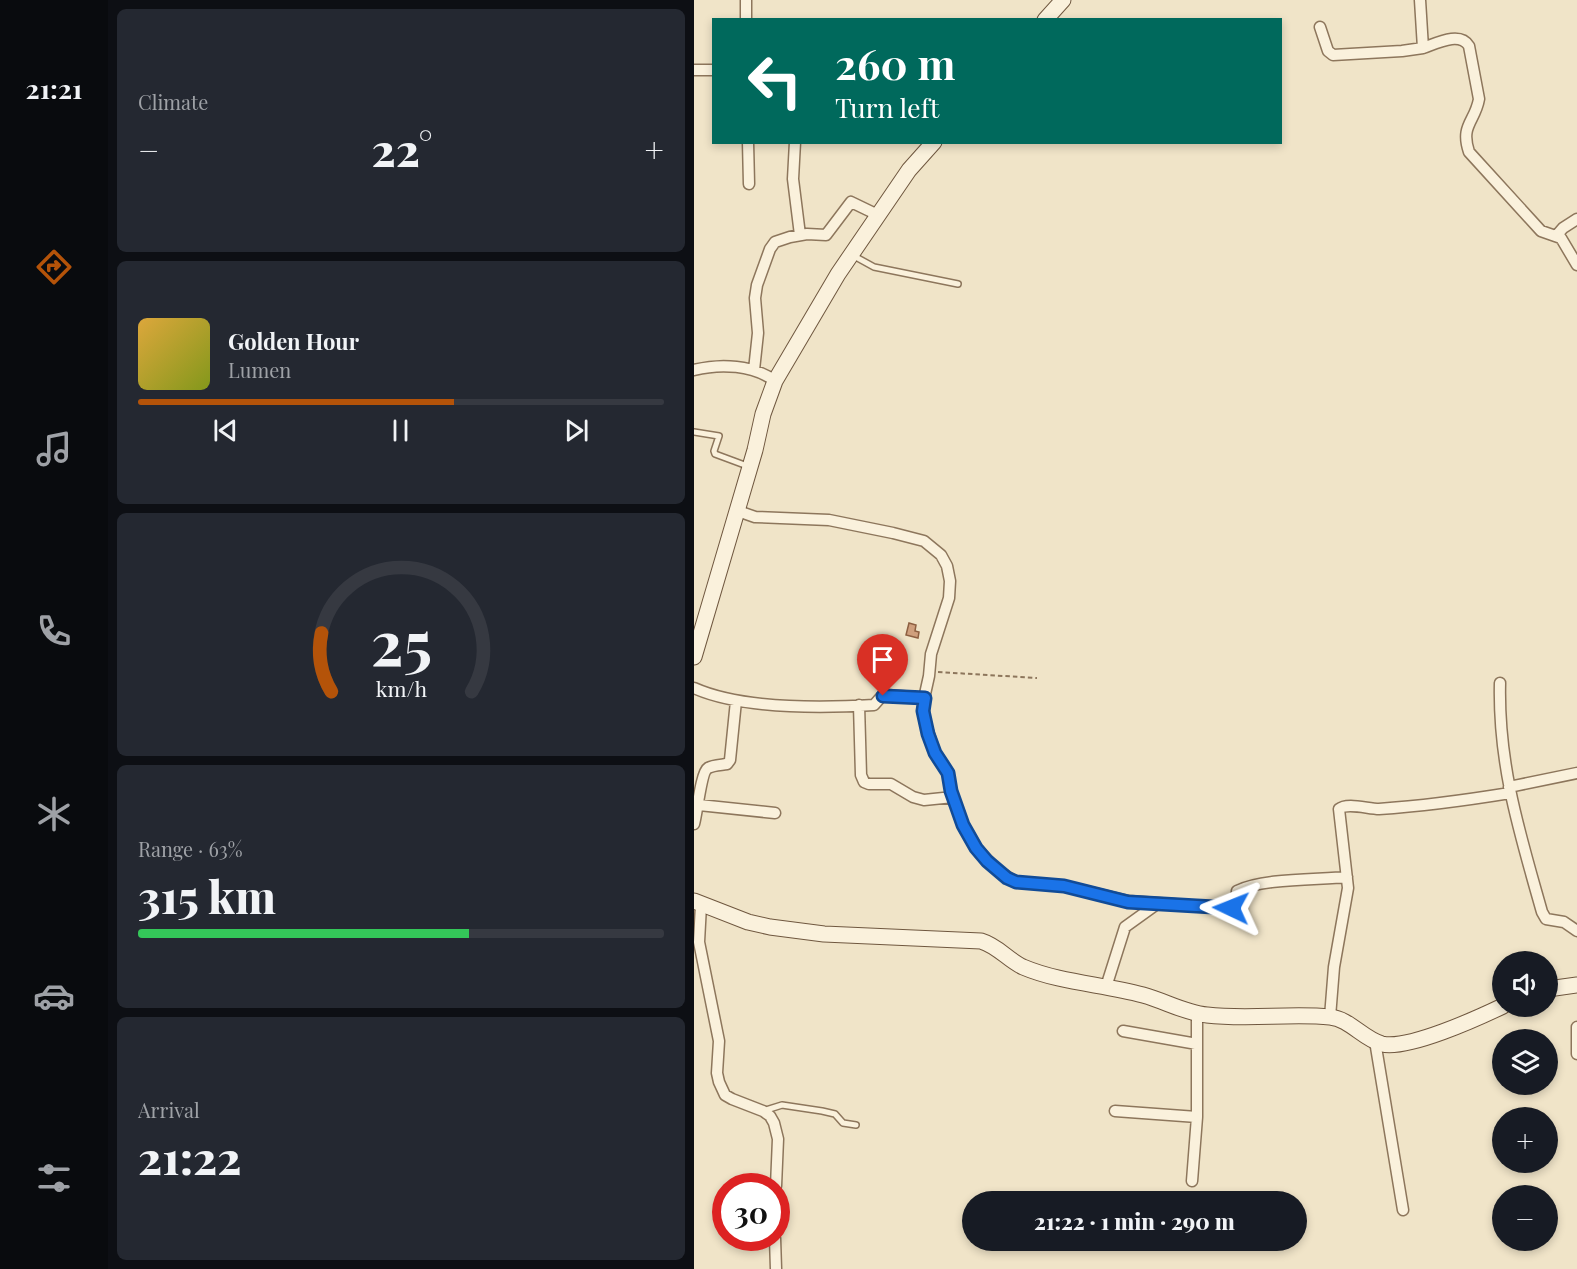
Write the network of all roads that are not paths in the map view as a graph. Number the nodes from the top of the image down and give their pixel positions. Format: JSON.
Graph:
{"nodes":[{"id":1,"x":746,"y":0,"type":"edge"},
{"id":2,"x":1063,"y":0,"type":"edge"},
{"id":3,"x":1420,"y":0,"type":"edge"},
{"id":4,"x":746,"y":18,"type":"edge"},
{"id":5,"x":1047,"y":18,"type":"edge"},
{"id":6,"x":1320,"y":27,"type":"dead end"},
{"id":7,"x":1423,"y":48,"type":"junction"},
{"id":8,"x":694,"y":70,"type":"edge"},
{"id":9,"x":712,"y":70,"type":"edge"},
{"id":10,"x":748,"y":144,"type":"edge"},
{"id":11,"x":795,"y":144,"type":"edge"},
{"id":12,"x":932,"y":144,"type":"edge"},
{"id":13,"x":749,"y":184,"type":"dead end"},
{"id":14,"x":872,"y":211,"type":"junction"},
{"id":15,"x":1576,"y":219,"type":"edge"},
{"id":16,"x":800,"y":235,"type":"junction"},
{"id":17,"x":1557,"y":235,"type":"junction"},
{"id":18,"x":851,"y":254,"type":"junction"},
{"id":19,"x":1576,"y":266,"type":"edge"},
{"id":20,"x":958,"y":284,"type":"dead end"},
{"id":21,"x":694,"y":370,"type":"edge"},
{"id":22,"x":763,"y":374,"type":"junction"},
{"id":23,"x":694,"y":432,"type":"edge"},
{"id":24,"x":745,"y":465,"type":"junction"},
{"id":25,"x":738,"y":511,"type":"junction"},
{"id":26,"x":697,"y":631,"type":"edge"},
{"id":27,"x":694,"y":657,"type":"edge"},
{"id":28,"x":1500,"y":683,"type":"dead end"},
{"id":29,"x":694,"y":688,"type":"edge"},
{"id":30,"x":925,"y":698,"type":"junction"},
{"id":31,"x":736,"y":700,"type":"junction"},
{"id":32,"x":859,"y":705,"type":"junction"},
{"id":33,"x":1576,"y":773,"type":"edge"},
{"id":34,"x":1509,"y":790,"type":"junction"},
{"id":35,"x":953,"y":796,"type":"junction"},
{"id":36,"x":699,"y":805,"type":"junction"},
{"id":37,"x":775,"y":813,"type":"dead end"},
{"id":38,"x":694,"y":824,"type":"edge"},
{"id":39,"x":1347,"y":878,"type":"junction"},
{"id":40,"x":698,"y":903,"type":"edge"},
{"id":41,"x":1157,"y":904,"type":"junction"},
{"id":42,"x":1576,"y":931,"type":"edge"},
{"id":43,"x":698,"y":963,"type":"edge"},
{"id":44,"x":1576,"y":985,"type":"edge"},
{"id":45,"x":1106,"y":987,"type":"junction"},
{"id":46,"x":1558,"y":988,"type":"edge"},
{"id":47,"x":1492,"y":1010,"type":"edge"},
{"id":48,"x":1197,"y":1013,"type":"junction"},
{"id":49,"x":1330,"y":1017,"type":"junction"},
{"id":50,"x":1576,"y":1027,"type":"edge"},
{"id":51,"x":1123,"y":1031,"type":"dead end"},
{"id":52,"x":1375,"y":1041,"type":"junction"},
{"id":53,"x":1197,"y":1044,"type":"junction"},
{"id":54,"x":1576,"y":1054,"type":"edge"},
{"id":55,"x":763,"y":1111,"type":"junction"},
{"id":56,"x":1115,"y":1111,"type":"dead end"},
{"id":57,"x":1197,"y":1116,"type":"junction"},
{"id":58,"x":856,"y":1125,"type":"dead end"},
{"id":59,"x":776,"y":1173,"type":"edge"},
{"id":60,"x":1192,"y":1181,"type":"dead end"},
{"id":61,"x":1403,"y":1209,"type":"dead end"},
{"id":62,"x":775,"y":1251,"type":"edge"},
{"id":63,"x":776,"y":1269,"type":"edge"}],
"edges":[{"from":1,"to":4,"type":"street"},
{"from":2,"to":5,"type":"street"},
{"from":3,"to":7,"type":"street"},
{"from":6,"to":7,"type":"street"},
{"from":7,"to":17,"type":"street"},
{"from":8,"to":9,"type":"street"},
{"from":10,"to":13,"type":"street"},
{"from":11,"to":16,"type":"street"},
{"from":12,"to":14,"type":"street"},
{"from":14,"to":16,"type":"street"},
{"from":14,"to":18,"type":"street"},
{"from":15,"to":17,"type":"street"},
{"from":16,"to":22,"type":"street"},
{"from":17,"to":19,"type":"street"},
{"from":18,"to":20,"type":"lane"},
{"from":18,"to":22,"type":"street"},
{"from":21,"to":22,"type":"street"},
{"from":22,"to":24,"type":"street"},
{"from":23,"to":24,"type":"lane"},
{"from":24,"to":25,"type":"street"},
{"from":25,"to":26,"type":"street"},
{"from":25,"to":30,"type":"street"},
{"from":26,"to":27,"type":"street"},
{"from":28,"to":34,"type":"street"},
{"from":29,"to":31,"type":"street"},
{"from":30,"to":32,"type":"street"},
{"from":30,"to":35,"type":"street"},
{"from":31,"to":32,"type":"street"},
{"from":31,"to":36,"type":"street"},
{"from":32,"to":35,"type":"street"},
{"from":33,"to":34,"type":"street"},
{"from":34,"to":39,"type":"street"},
{"from":34,"to":42,"type":"street"},
{"from":35,"to":41,"type":"street"},
{"from":36,"to":37,"type":"street"},
{"from":36,"to":38,"type":"street"},
{"from":39,"to":41,"type":"street"},
{"from":39,"to":49,"type":"street"},
{"from":40,"to":43,"type":"street"},
{"from":40,"to":45,"type":"street"},
{"from":41,"to":45,"type":"street"},
{"from":43,"to":55,"type":"street"},
{"from":44,"to":46,"type":"street"},
{"from":45,"to":48,"type":"street"},
{"from":47,"to":52,"type":"street"},
{"from":48,"to":49,"type":"street"},
{"from":48,"to":53,"type":"street"},
{"from":49,"to":52,"type":"street"},
{"from":50,"to":54,"type":"street"},
{"from":51,"to":53,"type":"street"},
{"from":52,"to":61,"type":"street"},
{"from":53,"to":57,"type":"street"},
{"from":55,"to":58,"type":"lane"},
{"from":55,"to":59,"type":"street"},
{"from":56,"to":57,"type":"street"},
{"from":57,"to":60,"type":"street"},
{"from":62,"to":63,"type":"street"}]}
